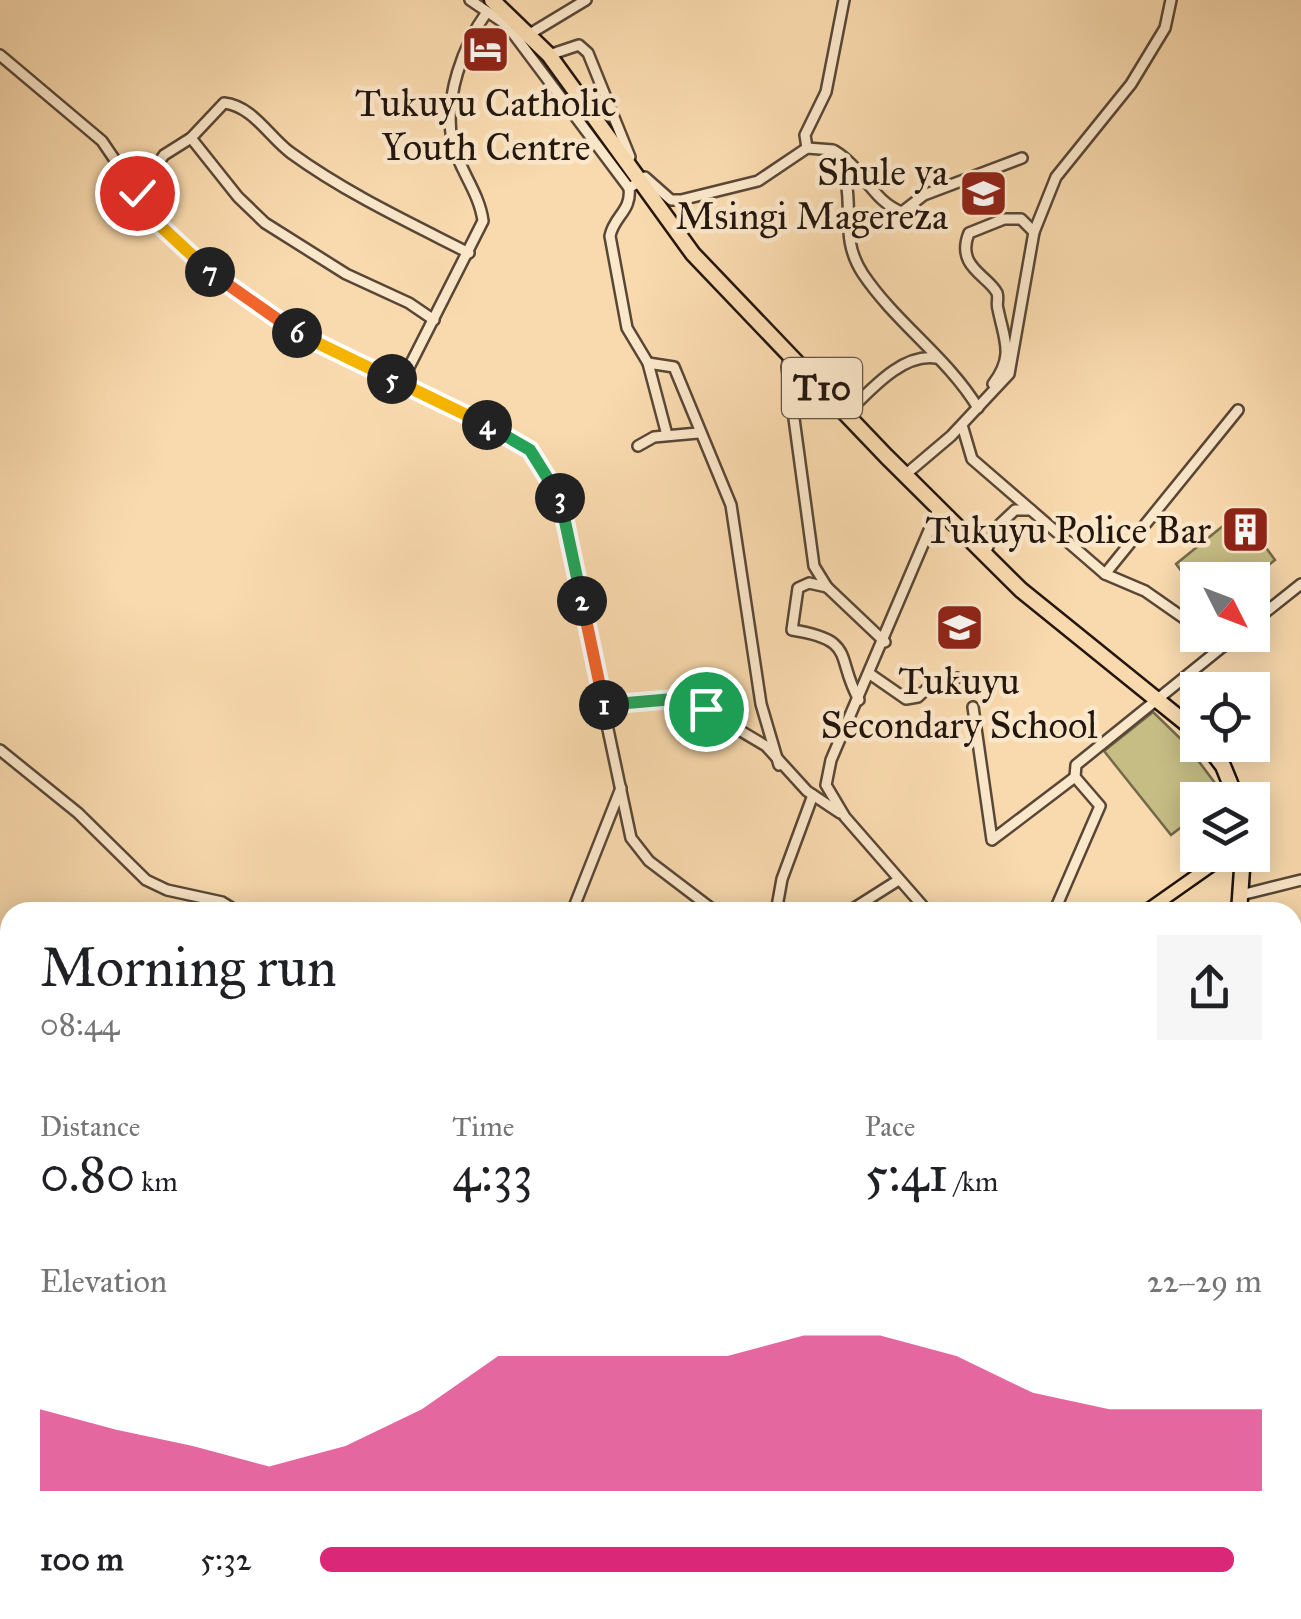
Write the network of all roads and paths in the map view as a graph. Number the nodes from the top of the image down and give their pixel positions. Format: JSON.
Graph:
{"nodes":[{"id":1,"x":470,"y":0,"type":"edge"},
{"id":2,"x":586,"y":0,"type":"edge"},
{"id":3,"x":844,"y":0,"type":"edge"},
{"id":4,"x":1171,"y":0,"type":"edge"},
{"id":5,"x":489,"y":6,"type":"edge"},
{"id":6,"x":509,"y":28,"type":"junction"},
{"id":7,"x":531,"y":36,"type":"junction"},
{"id":8,"x":0,"y":55,"type":"edge"},
{"id":9,"x":548,"y":55,"type":"junction"},
{"id":10,"x":565,"y":90,"type":"junction"},
{"id":11,"x":191,"y":138,"type":"junction"},
{"id":12,"x":807,"y":148,"type":"junction"},
{"id":13,"x":833,"y":150,"type":"junction"},
{"id":14,"x":1022,"y":158,"type":"dead end"},
{"id":15,"x":627,"y":159,"type":"junction"},
{"id":16,"x":634,"y":185,"type":"junction"},
{"id":17,"x":137,"y":193,"type":"junction"},
{"id":18,"x":1034,"y":232,"type":"junction"},
{"id":19,"x":469,"y":253,"type":"junction"},
{"id":20,"x":434,"y":320,"type":"junction"},
{"id":21,"x":790,"y":354,"type":"junction"},
{"id":22,"x":936,"y":358,"type":"junction"},
{"id":23,"x":648,"y":364,"type":"junction"},
{"id":24,"x":401,"y":383,"type":"junction"},
{"id":25,"x":978,"y":408,"type":"junction"},
{"id":26,"x":1238,"y":410,"type":"dead end"},
{"id":27,"x":846,"y":414,"type":"junction"},
{"id":28,"x":962,"y":425,"type":"junction"},
{"id":29,"x":698,"y":433,"type":"junction"},
{"id":30,"x":667,"y":435,"type":"junction"},
{"id":31,"x":638,"y":446,"type":"dead end"},
{"id":32,"x":905,"y":475,"type":"junction"},
{"id":33,"x":939,"y":508,"type":"junction"},
{"id":34,"x":1031,"y":510,"type":"junction"},
{"id":35,"x":985,"y":553,"type":"junction"},
{"id":36,"x":1105,"y":574,"type":"junction"},
{"id":37,"x":1301,"y":584,"type":"edge"},
{"id":38,"x":827,"y":588,"type":"junction"},
{"id":39,"x":1270,"y":609,"type":"edge"},
{"id":40,"x":1180,"y":615,"type":"edge"},
{"id":41,"x":885,"y":642,"type":"junction"},
{"id":42,"x":1216,"y":652,"type":"edge"},
{"id":43,"x":870,"y":674,"type":"junction"},
{"id":44,"x":957,"y":678,"type":"dead end"},
{"id":45,"x":1158,"y":697,"type":"junction"},
{"id":46,"x":858,"y":700,"type":"junction"},
{"id":47,"x":604,"y":706,"type":"junction"},
{"id":48,"x":973,"y":706,"type":"dead end"},
{"id":49,"x":1180,"y":717,"type":"edge"},
{"id":50,"x":0,"y":750,"type":"edge"},
{"id":51,"x":778,"y":765,"type":"junction"},
{"id":52,"x":1075,"y":778,"type":"junction"},
{"id":53,"x":621,"y":788,"type":"junction"},
{"id":54,"x":814,"y":795,"type":"junction"},
{"id":55,"x":846,"y":817,"type":"junction"},
{"id":56,"x":1202,"y":872,"type":"edge"},
{"id":57,"x":1242,"y":872,"type":"edge"},
{"id":58,"x":1301,"y":880,"type":"edge"},
{"id":59,"x":897,"y":881,"type":"junction"},
{"id":60,"x":1241,"y":896,"type":"junction"},
{"id":61,"x":222,"y":902,"type":"edge"},
{"id":62,"x":576,"y":902,"type":"edge"},
{"id":63,"x":703,"y":902,"type":"edge"},
{"id":64,"x":778,"y":902,"type":"edge"},
{"id":65,"x":864,"y":902,"type":"edge"},
{"id":66,"x":918,"y":902,"type":"edge"},
{"id":67,"x":1058,"y":902,"type":"edge"},
{"id":68,"x":1159,"y":902,"type":"edge"},
{"id":69,"x":1241,"y":902,"type":"edge"}],
"edges":[{"from":1,"to":5,"type":"street"},
{"from":2,"to":7,"type":"street"},
{"from":3,"to":12,"type":"street"},
{"from":4,"to":18,"type":"street"},
{"from":5,"to":6,"type":"street"},
{"from":5,"to":7,"type":"highway","number":"T10"},
{"from":5,"to":19,"type":"street"},
{"from":6,"to":7,"type":"street"},
{"from":6,"to":10,"type":"street"},
{"from":7,"to":9,"type":"highway","number":"T10"},
{"from":8,"to":17,"type":"street"},
{"from":9,"to":10,"type":"highway","number":"T10"},
{"from":9,"to":15,"type":"street"},
{"from":10,"to":15,"type":"highway","number":"T10"},
{"from":10,"to":16,"type":"street"},
{"from":11,"to":17,"type":"street"},
{"from":11,"to":19,"type":"street"},
{"from":11,"to":20,"type":"street"},
{"from":12,"to":13,"type":"street"},
{"from":12,"to":15,"type":"street"},
{"from":13,"to":14,"type":"street"},
{"from":13,"to":22,"type":"street"},
{"from":15,"to":16,"type":"highway","number":"T10"},
{"from":16,"to":21,"type":"highway","number":"T10"},
{"from":16,"to":23,"type":"street"},
{"from":17,"to":24,"type":"street"},
{"from":18,"to":25,"type":"street"},
{"from":18,"to":25,"type":"street"},
{"from":19,"to":20,"type":"street"},
{"from":20,"to":24,"type":"street"},
{"from":21,"to":27,"type":"highway","number":"T10"},
{"from":21,"to":38,"type":"street"},
{"from":22,"to":25,"type":"street"},
{"from":22,"to":27,"type":"street"},
{"from":23,"to":29,"type":"street"},
{"from":23,"to":30,"type":"street"},
{"from":24,"to":47,"type":"street"},
{"from":25,"to":28,"type":"street"},
{"from":26,"to":36,"type":"street"},
{"from":27,"to":32,"type":"highway","number":"T10"},
{"from":28,"to":32,"type":"street"},
{"from":28,"to":34,"type":"street"},
{"from":29,"to":30,"type":"street"},
{"from":29,"to":51,"type":"street"},
{"from":30,"to":31,"type":"street"},
{"from":32,"to":33,"type":"highway","number":"T10"},
{"from":33,"to":35,"type":"highway","number":"T10"},
{"from":33,"to":41,"type":"street"},
{"from":34,"to":35,"type":"street"},
{"from":34,"to":36,"type":"street"},
{"from":35,"to":45,"type":"highway","number":"T10"},
{"from":36,"to":40,"type":"street"},
{"from":37,"to":39,"type":"street"},
{"from":38,"to":41,"type":"street"},
{"from":38,"to":46,"type":"street"},
{"from":41,"to":43,"type":"street"},
{"from":42,"to":45,"type":"street"},
{"from":43,"to":44,"type":"street"},
{"from":43,"to":46,"type":"street"},
{"from":45,"to":49,"type":"highway","number":"T10"},
{"from":45,"to":52,"type":"street"},
{"from":46,"to":55,"type":"street"},
{"from":47,"to":51,"type":"street"},
{"from":47,"to":53,"type":"street"},
{"from":48,"to":52,"type":"street"},
{"from":50,"to":61,"type":"street"},
{"from":51,"to":54,"type":"street"},
{"from":52,"to":67,"type":"street"},
{"from":53,"to":62,"type":"street"},
{"from":53,"to":63,"type":"street"},
{"from":54,"to":55,"type":"street"},
{"from":54,"to":64,"type":"street"},
{"from":55,"to":59,"type":"street"},
{"from":56,"to":68,"type":"main road"},
{"from":57,"to":60,"type":"highway"},
{"from":58,"to":60,"type":"street"},
{"from":59,"to":65,"type":"street"},
{"from":59,"to":66,"type":"street"},
{"from":60,"to":69,"type":"highway"}]}
